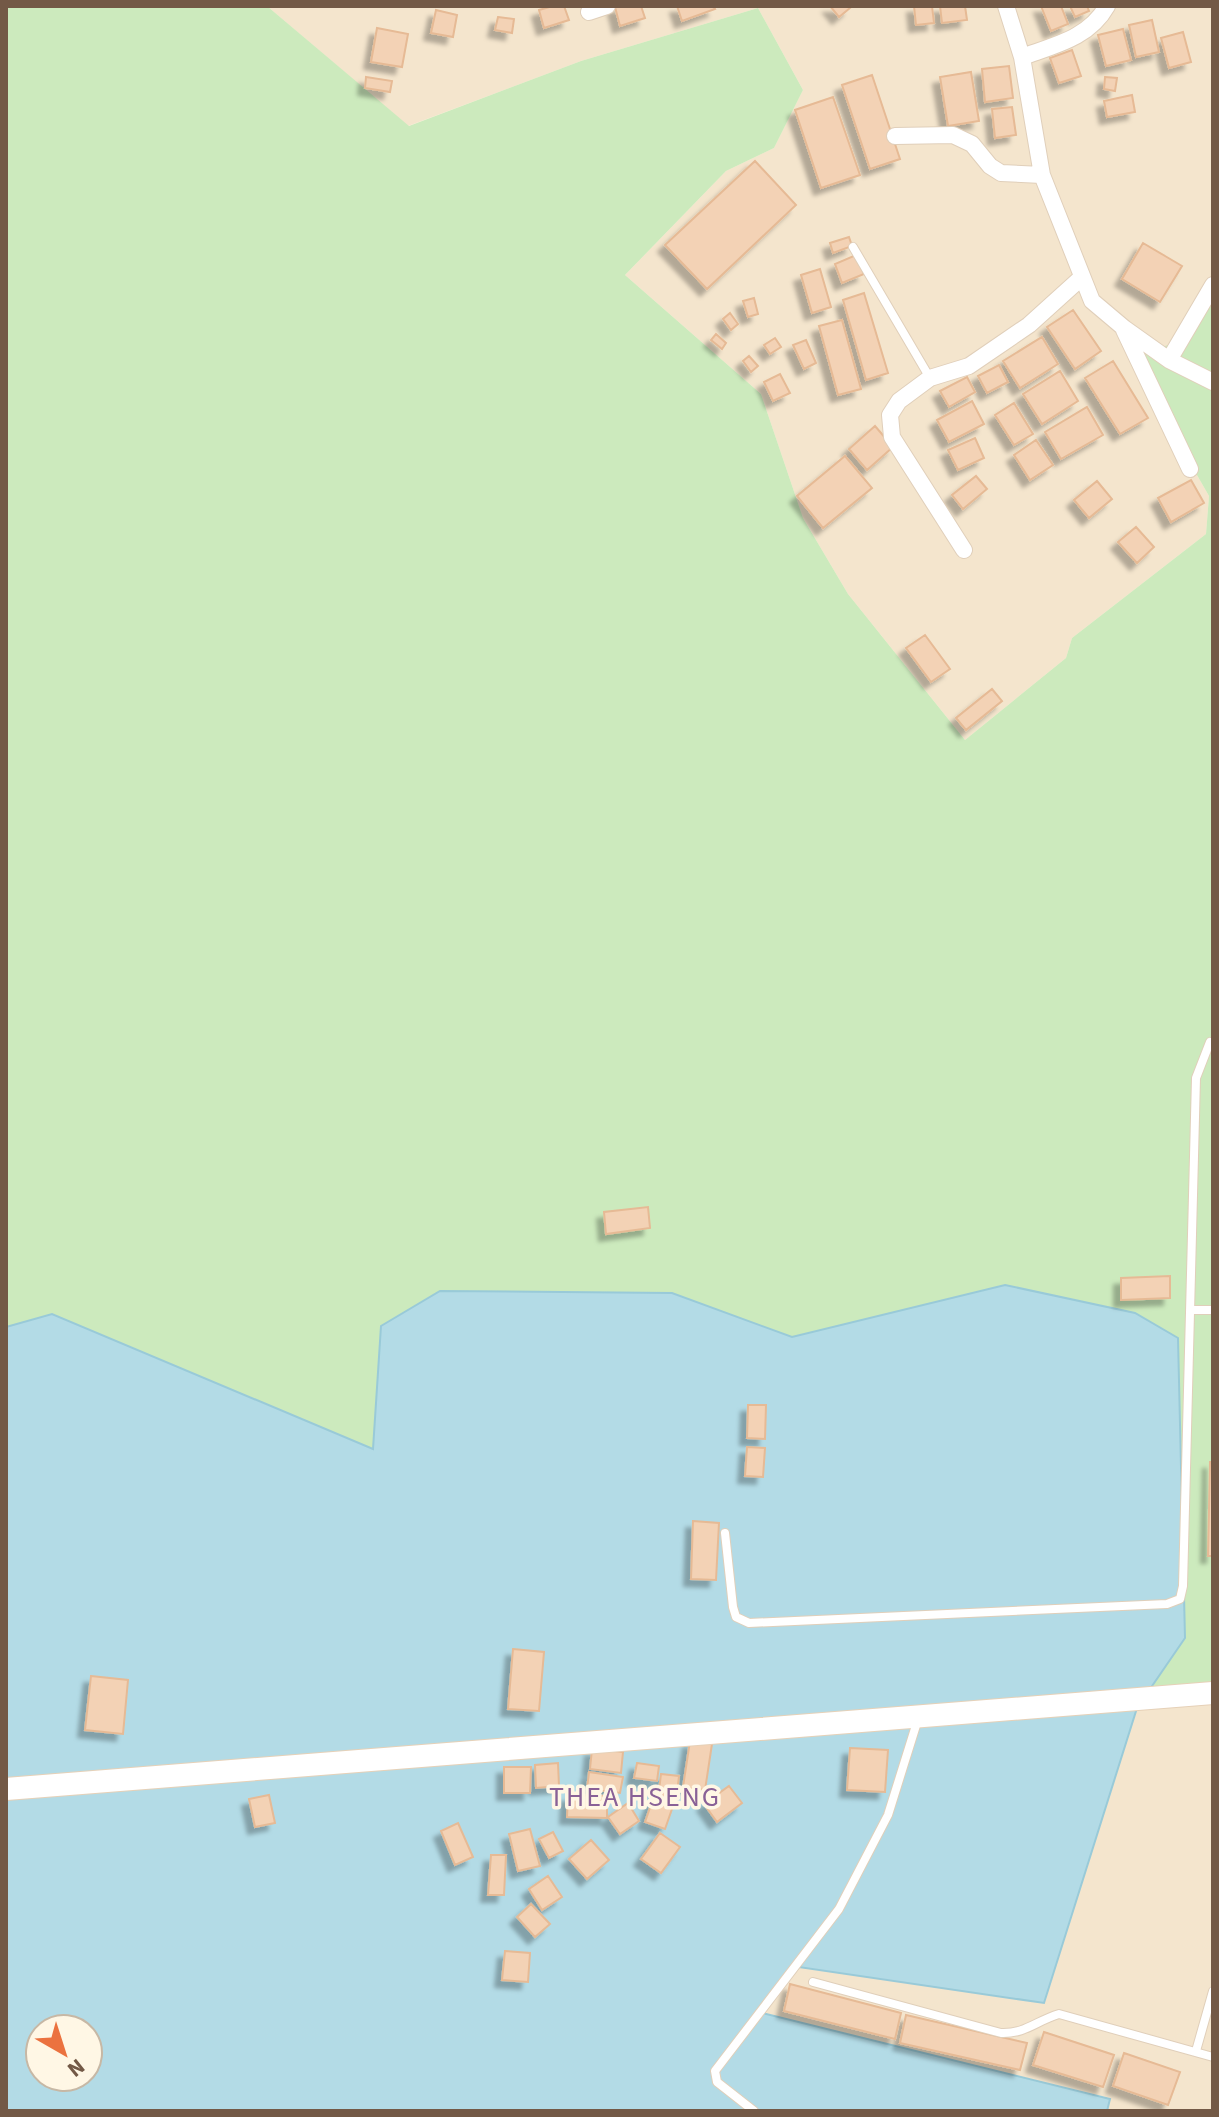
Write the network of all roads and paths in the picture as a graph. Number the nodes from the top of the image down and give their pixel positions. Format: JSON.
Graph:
{"nodes":[{"id":1,"x":607,"y":6,"type":"edge"},
{"id":2,"x":1006,"y":6,"type":"edge"},
{"id":3,"x":1107,"y":6,"type":"edge"},
{"id":4,"x":589,"y":12,"type":"dead end"},
{"id":5,"x":1022,"y":57,"type":"junction"},
{"id":6,"x":895,"y":136,"type":"dead end"},
{"id":7,"x":1042,"y":175,"type":"junction"},
{"id":8,"x":853,"y":247,"type":"dead end"},
{"id":9,"x":1081,"y":278,"type":"junction"},
{"id":10,"x":1213,"y":285,"type":"edge"},
{"id":11,"x":1124,"y":328,"type":"junction"},
{"id":12,"x":1169,"y":360,"type":"junction"},
{"id":13,"x":930,"y":378,"type":"junction"},
{"id":14,"x":1213,"y":382,"type":"edge"},
{"id":15,"x":1190,"y":469,"type":"dead end"},
{"id":16,"x":964,"y":550,"type":"dead end"},
{"id":17,"x":1210,"y":1042,"type":"dead end"},
{"id":18,"x":1192,"y":1310,"type":"junction"},
{"id":19,"x":1213,"y":1310,"type":"edge"},
{"id":20,"x":725,"y":1533,"type":"dead end"},
{"id":21,"x":1213,"y":1693,"type":"edge"},
{"id":22,"x":918,"y":1718,"type":"junction"},
{"id":23,"x":6,"y":1789,"type":"edge"},
{"id":24,"x":813,"y":1982,"type":"dead end"},
{"id":25,"x":1213,"y":1991,"type":"edge"},
{"id":26,"x":1196,"y":2051,"type":"junction"},
{"id":27,"x":1213,"y":2057,"type":"edge"},
{"id":28,"x":754,"y":2111,"type":"edge"}],
"edges":[{"from":1,"to":4,"type":"street"},
{"from":2,"to":5,"type":"street"},
{"from":3,"to":5,"type":"street"},
{"from":5,"to":7,"type":"street"},
{"from":6,"to":7,"type":"street"},
{"from":7,"to":9,"type":"street"},
{"from":8,"to":13,"type":"lane"},
{"from":9,"to":11,"type":"street"},
{"from":9,"to":13,"type":"street"},
{"from":10,"to":12,"type":"street"},
{"from":11,"to":12,"type":"street"},
{"from":11,"to":15,"type":"street"},
{"from":12,"to":14,"type":"street"},
{"from":13,"to":16,"type":"street"},
{"from":17,"to":18,"type":"lane"},
{"from":18,"to":19,"type":"lane"},
{"from":18,"to":20,"type":"lane"},
{"from":21,"to":22,"type":"street"},
{"from":22,"to":23,"type":"street"},
{"from":22,"to":28,"type":"lane"},
{"from":24,"to":26,"type":"lane"},
{"from":25,"to":26,"type":"lane"},
{"from":26,"to":27,"type":"lane"}]}
